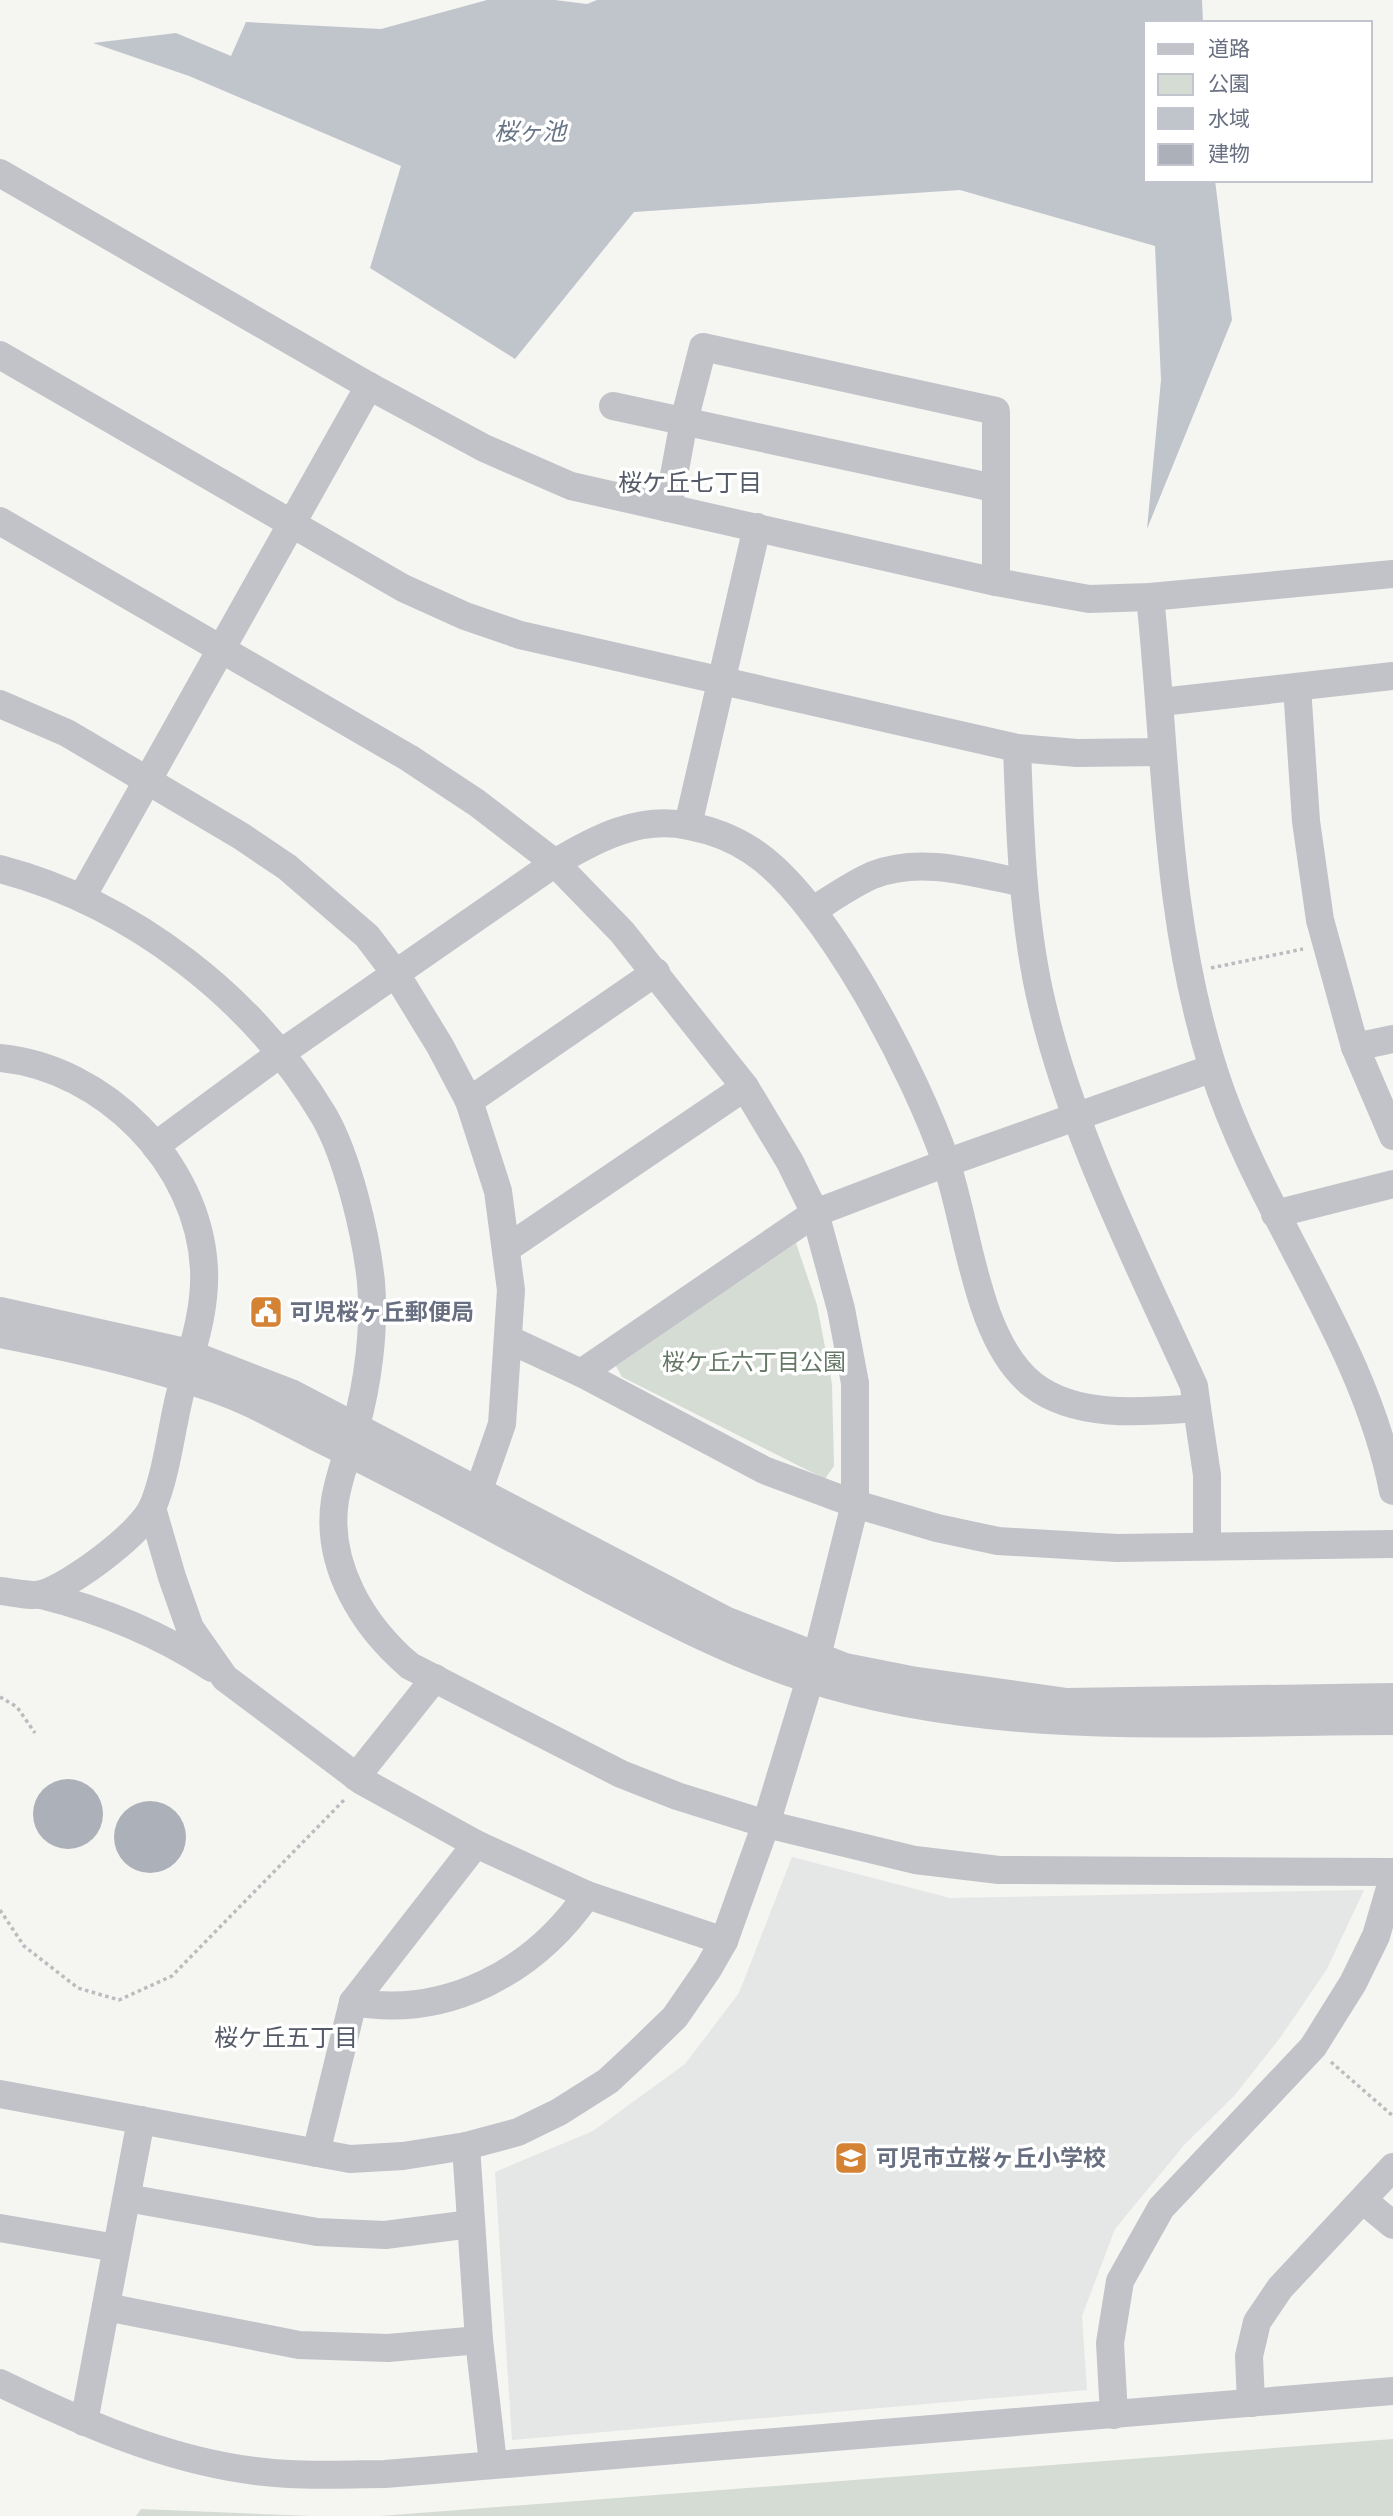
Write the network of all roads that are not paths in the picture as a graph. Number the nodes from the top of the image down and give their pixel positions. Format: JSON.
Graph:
{"nodes":[{"id":1,"x":3,"y":183,"type":"edge"},
{"id":2,"x":0,"y":355,"type":"edge"},
{"id":3,"x":369,"y":386,"type":"junction"},
{"id":4,"x":613,"y":406,"type":"dead end"},
{"id":5,"x":684,"y":421,"type":"junction"},
{"id":6,"x":994,"y":488,"type":"junction"},
{"id":7,"x":668,"y":508,"type":"junction"},
{"id":8,"x":0,"y":521,"type":"edge"},
{"id":9,"x":291,"y":524,"type":"junction"},
{"id":10,"x":757,"y":527,"type":"junction"},
{"id":11,"x":1393,"y":574,"type":"edge"},
{"id":12,"x":996,"y":582,"type":"junction"},
{"id":13,"x":1150,"y":597,"type":"junction"},
{"id":14,"x":220,"y":650,"type":"junction"},
{"id":15,"x":1393,"y":676,"type":"edge"},
{"id":16,"x":722,"y":681,"type":"junction"},
{"id":17,"x":1297,"y":687,"type":"junction"},
{"id":18,"x":1161,"y":702,"type":"junction"},
{"id":19,"x":0,"y":704,"type":"edge"},
{"id":20,"x":1017,"y":748,"type":"junction"},
{"id":21,"x":1161,"y":752,"type":"junction"},
{"id":22,"x":147,"y":780,"type":"junction"},
{"id":23,"x":688,"y":825,"type":"junction"},
{"id":24,"x":555,"y":863,"type":"junction"},
{"id":25,"x":0,"y":869,"type":"edge"},
{"id":26,"x":1023,"y":883,"type":"junction"},
{"id":27,"x":82,"y":897,"type":"junction"},
{"id":28,"x":812,"y":911,"type":"junction"},
{"id":29,"x":656,"y":972,"type":"junction"},
{"id":30,"x":396,"y":974,"type":"junction"},
{"id":31,"x":1393,"y":1039,"type":"edge"},
{"id":32,"x":1355,"y":1047,"type":"junction"},
{"id":33,"x":281,"y":1053,"type":"junction"},
{"id":34,"x":0,"y":1058,"type":"edge"},
{"id":35,"x":1213,"y":1068,"type":"junction"},
{"id":36,"x":745,"y":1087,"type":"junction"},
{"id":37,"x":469,"y":1101,"type":"junction"},
{"id":38,"x":1077,"y":1117,"type":"junction"},
{"id":39,"x":1393,"y":1136,"type":"edge"},
{"id":40,"x":155,"y":1146,"type":"junction"},
{"id":41,"x":946,"y":1163,"type":"junction"},
{"id":42,"x":1393,"y":1184,"type":"edge"},
{"id":43,"x":815,"y":1213,"type":"junction"},
{"id":44,"x":1275,"y":1214,"type":"junction"},
{"id":45,"x":506,"y":1249,"type":"junction"},
{"id":46,"x":0,"y":1311,"type":"edge"},
{"id":47,"x":0,"y":1334,"type":"edge"},
{"id":48,"x":508,"y":1339,"type":"junction"},
{"id":49,"x":188,"y":1367,"type":"junction"},
{"id":50,"x":580,"y":1373,"type":"junction"},
{"id":51,"x":1197,"y":1408,"type":"junction"},
{"id":52,"x":351,"y":1440,"type":"junction"},
{"id":53,"x":1393,"y":1491,"type":"edge"},
{"id":54,"x":474,"y":1504,"type":"junction"},
{"id":55,"x":855,"y":1504,"type":"junction"},
{"id":56,"x":152,"y":1508,"type":"junction"},
{"id":57,"x":1207,"y":1544,"type":"junction"},
{"id":58,"x":1393,"y":1544,"type":"edge"},
{"id":59,"x":0,"y":1591,"type":"edge"},
{"id":60,"x":41,"y":1595,"type":"junction"},
{"id":61,"x":813,"y":1667,"type":"junction"},
{"id":62,"x":223,"y":1675,"type":"junction"},
{"id":63,"x":435,"y":1678,"type":"junction"},
{"id":64,"x":1393,"y":1697,"type":"edge"},
{"id":65,"x":1393,"y":1721,"type":"edge"},
{"id":66,"x":359,"y":1779,"type":"junction"},
{"id":67,"x":766,"y":1824,"type":"junction"},
{"id":68,"x":476,"y":1844,"type":"junction"},
{"id":69,"x":1393,"y":1872,"type":"edge"},
{"id":70,"x":1393,"y":1878,"type":"edge"},
{"id":71,"x":587,"y":1895,"type":"junction"},
{"id":72,"x":724,"y":1941,"type":"junction"},
{"id":73,"x":352,"y":2002,"type":"junction"},
{"id":74,"x":0,"y":2094,"type":"edge"},
{"id":75,"x":141,"y":2120,"type":"junction"},
{"id":76,"x":466,"y":2146,"type":"junction"},
{"id":77,"x":316,"y":2153,"type":"junction"},
{"id":78,"x":1393,"y":2167,"type":"edge"},
{"id":79,"x":127,"y":2198,"type":"junction"},
{"id":80,"x":1364,"y":2201,"type":"junction"},
{"id":81,"x":471,"y":2224,"type":"junction"},
{"id":82,"x":1393,"y":2225,"type":"edge"},
{"id":83,"x":0,"y":2228,"type":"edge"},
{"id":84,"x":116,"y":2248,"type":"junction"},
{"id":85,"x":106,"y":2307,"type":"junction"},
{"id":86,"x":479,"y":2340,"type":"junction"},
{"id":87,"x":0,"y":2383,"type":"edge"},
{"id":88,"x":1393,"y":2391,"type":"edge"},
{"id":89,"x":1251,"y":2403,"type":"junction"},
{"id":90,"x":1114,"y":2415,"type":"junction"},
{"id":91,"x":84,"y":2422,"type":"junction"},
{"id":92,"x":493,"y":2463,"type":"junction"}],
"edges":[{"from":1,"to":3,"type":"street"},
{"from":2,"to":9,"type":"street"},
{"from":3,"to":7,"type":"street"},
{"from":3,"to":9,"type":"street"},
{"from":4,"to":5,"type":"street"},
{"from":5,"to":6,"type":"street"},
{"from":5,"to":6,"type":"street"},
{"from":5,"to":7,"type":"street"},
{"from":6,"to":12,"type":"street"},
{"from":7,"to":10,"type":"street"},
{"from":8,"to":14,"type":"street"},
{"from":9,"to":14,"type":"street"},
{"from":9,"to":16,"type":"street"},
{"from":10,"to":12,"type":"street"},
{"from":10,"to":16,"type":"street"},
{"from":11,"to":13,"type":"street"},
{"from":12,"to":13,"type":"street"},
{"from":13,"to":18,"type":"street"},
{"from":14,"to":22,"type":"street"},
{"from":14,"to":24,"type":"street"},
{"from":15,"to":17,"type":"street"},
{"from":16,"to":20,"type":"street"},
{"from":16,"to":23,"type":"street"},
{"from":17,"to":18,"type":"street"},
{"from":17,"to":32,"type":"street"},
{"from":18,"to":21,"type":"street"},
{"from":19,"to":22,"type":"street"},
{"from":20,"to":21,"type":"street"},
{"from":20,"to":26,"type":"street"},
{"from":21,"to":35,"type":"street"},
{"from":22,"to":27,"type":"street"},
{"from":22,"to":30,"type":"street"},
{"from":23,"to":24,"type":"street"},
{"from":23,"to":28,"type":"street"},
{"from":24,"to":29,"type":"street"},
{"from":24,"to":30,"type":"street"},
{"from":25,"to":27,"type":"street"},
{"from":26,"to":28,"type":"street"},
{"from":26,"to":38,"type":"street"},
{"from":27,"to":33,"type":"street"},
{"from":28,"to":41,"type":"street"},
{"from":29,"to":36,"type":"street"},
{"from":29,"to":37,"type":"street"},
{"from":30,"to":33,"type":"street"},
{"from":30,"to":37,"type":"street"},
{"from":31,"to":32,"type":"street"},
{"from":32,"to":39,"type":"street"},
{"from":33,"to":40,"type":"street"},
{"from":33,"to":52,"type":"street"},
{"from":34,"to":40,"type":"street"},
{"from":35,"to":38,"type":"street"},
{"from":35,"to":44,"type":"street"},
{"from":36,"to":43,"type":"street"},
{"from":36,"to":45,"type":"street"},
{"from":37,"to":45,"type":"street"},
{"from":38,"to":41,"type":"street"},
{"from":38,"to":51,"type":"street"},
{"from":40,"to":49,"type":"street"},
{"from":41,"to":43,"type":"street"},
{"from":41,"to":51,"type":"street"},
{"from":42,"to":44,"type":"street"},
{"from":43,"to":50,"type":"street"},
{"from":43,"to":55,"type":"street"},
{"from":44,"to":53,"type":"street"},
{"from":45,"to":48,"type":"street"},
{"from":46,"to":49,"type":"street"},
{"from":47,"to":49,"type":"street"},
{"from":48,"to":50,"type":"street"},
{"from":48,"to":54,"type":"street"},
{"from":49,"to":52,"type":"street"},
{"from":49,"to":56,"type":"street"},
{"from":50,"to":55,"type":"street"},
{"from":51,"to":57,"type":"street"},
{"from":52,"to":54,"type":"street"},
{"from":52,"to":63,"type":"street"},
{"from":54,"to":61,"type":"street"},
{"from":55,"to":57,"type":"street"},
{"from":55,"to":61,"type":"street"},
{"from":56,"to":60,"type":"street"},
{"from":56,"to":62,"type":"street"},
{"from":57,"to":58,"type":"street"},
{"from":59,"to":60,"type":"street"},
{"from":60,"to":62,"type":"street"},
{"from":61,"to":64,"type":"street"},
{"from":61,"to":65,"type":"street"},
{"from":61,"to":67,"type":"street"},
{"from":62,"to":66,"type":"street"},
{"from":63,"to":66,"type":"street"},
{"from":63,"to":67,"type":"street"},
{"from":66,"to":68,"type":"street"},
{"from":67,"to":69,"type":"street"},
{"from":67,"to":72,"type":"street"},
{"from":68,"to":71,"type":"street"},
{"from":68,"to":73,"type":"street"},
{"from":70,"to":90,"type":"street"},
{"from":71,"to":72,"type":"street"},
{"from":71,"to":73,"type":"street"},
{"from":72,"to":76,"type":"street"},
{"from":73,"to":77,"type":"street"},
{"from":74,"to":75,"type":"street"},
{"from":75,"to":77,"type":"street"},
{"from":75,"to":79,"type":"street"},
{"from":76,"to":77,"type":"street"},
{"from":76,"to":81,"type":"street"},
{"from":78,"to":80,"type":"street"},
{"from":79,"to":81,"type":"street"},
{"from":79,"to":84,"type":"street"},
{"from":80,"to":82,"type":"street"},
{"from":80,"to":89,"type":"street"},
{"from":81,"to":86,"type":"street"},
{"from":83,"to":84,"type":"street"},
{"from":84,"to":85,"type":"street"},
{"from":85,"to":86,"type":"street"},
{"from":85,"to":91,"type":"street"},
{"from":86,"to":92,"type":"street"},
{"from":87,"to":91,"type":"street"},
{"from":88,"to":89,"type":"street"},
{"from":89,"to":90,"type":"street"},
{"from":90,"to":92,"type":"street"},
{"from":91,"to":92,"type":"street"}]}
